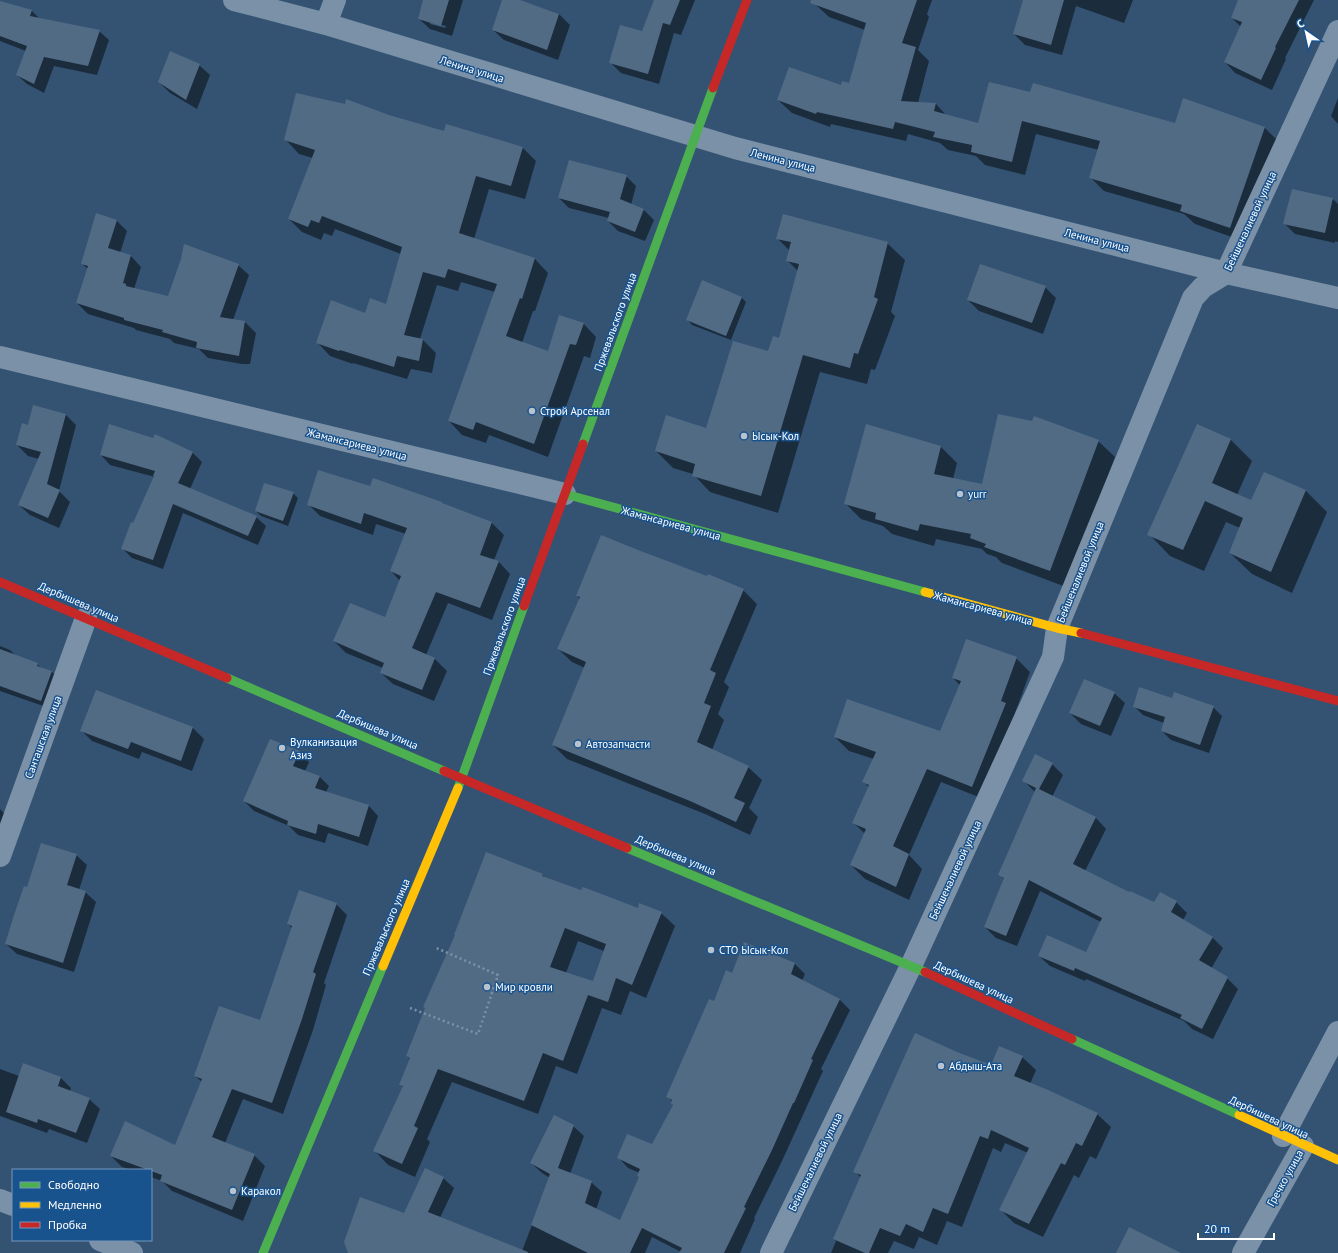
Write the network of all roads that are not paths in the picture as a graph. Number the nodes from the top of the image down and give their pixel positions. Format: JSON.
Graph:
{"nodes":[{"id":1,"x":234,"y":0,"type":"edge"},
{"id":2,"x":335,"y":0,"type":"edge"},
{"id":3,"x":747,"y":0,"type":"edge"},
{"id":4,"x":326,"y":24,"type":"junction"},
{"id":5,"x":1338,"y":31,"type":"edge"},
{"id":6,"x":695,"y":137,"type":"junction"},
{"id":7,"x":1226,"y":273,"type":"junction"},
{"id":8,"x":1338,"y":298,"type":"edge"},
{"id":9,"x":0,"y":358,"type":"edge"},
{"id":10,"x":565,"y":494,"type":"junction"},
{"id":11,"x":0,"y":582,"type":"edge"},
{"id":12,"x":86,"y":618,"type":"junction"},
{"id":13,"x":1057,"y":628,"type":"junction"},
{"id":14,"x":1338,"y":701,"type":"edge"},
{"id":15,"x":462,"y":778,"type":"junction"},
{"id":16,"x":0,"y":856,"type":"edge"},
{"id":17,"x":911,"y":966,"type":"junction"},
{"id":18,"x":1338,"y":1032,"type":"edge"},
{"id":19,"x":1283,"y":1136,"type":"junction"},
{"id":20,"x":1303,"y":1146,"type":"junction"},
{"id":21,"x":1338,"y":1160,"type":"edge"},
{"id":22,"x":0,"y":1200,"type":"edge"},
{"id":23,"x":12,"y":1205,"type":"edge"},
{"id":24,"x":102,"y":1241,"type":"edge"},
{"id":25,"x":132,"y":1253,"type":"edge"},
{"id":26,"x":263,"y":1253,"type":"edge"},
{"id":27,"x":770,"y":1253,"type":"edge"},
{"id":28,"x":1243,"y":1253,"type":"edge"}],
"edges":[{"from":1,"to":4,"type":"street","name":"Ленина улица"},
{"from":2,"to":4,"type":"street"},
{"from":3,"to":6,"type":"main road","name":"Пржевальского улица"},
{"from":4,"to":6,"type":"street","name":"Ленина улица"},
{"from":5,"to":7,"type":"street","name":"Бейшеналиевой улица"},
{"from":6,"to":7,"type":"street","name":"Ленина улица"},
{"from":6,"to":10,"type":"main road","name":"Пржевальского улица"},
{"from":7,"to":8,"type":"street","name":"Ленина улица"},
{"from":7,"to":13,"type":"street","name":"Бейшеналиевой улица"},
{"from":9,"to":10,"type":"street","name":"Жамансариева улица"},
{"from":10,"to":13,"type":"main road","name":"Жамансариева улица"},
{"from":10,"to":15,"type":"main road","name":"Пржевальского улица"},
{"from":11,"to":12,"type":"main road","name":"Дербишева улица"},
{"from":12,"to":15,"type":"main road","name":"Дербишева улица"},
{"from":12,"to":16,"type":"street","name":"Санташская улица"},
{"from":13,"to":14,"type":"main road","name":"Жамансариева улица"},
{"from":13,"to":17,"type":"street","name":"Бейшеналиевой улица"},
{"from":15,"to":17,"type":"main road","name":"Дербишева улица"},
{"from":15,"to":26,"type":"main road","name":"Пржевальского улица"},
{"from":17,"to":19,"type":"main road","name":"Дербишева улица"},
{"from":17,"to":27,"type":"street","name":"Бейшеналиевой улица"},
{"from":18,"to":19,"type":"street","name":"Гречко улица"},
{"from":19,"to":20,"type":"main road","name":"Дербишева улица"},
{"from":20,"to":21,"type":"main road","name":"Дербишева улица"},
{"from":20,"to":28,"type":"street","name":"Гречко улица"},
{"from":22,"to":23,"type":"street"},
{"from":24,"to":25,"type":"street"}]}
